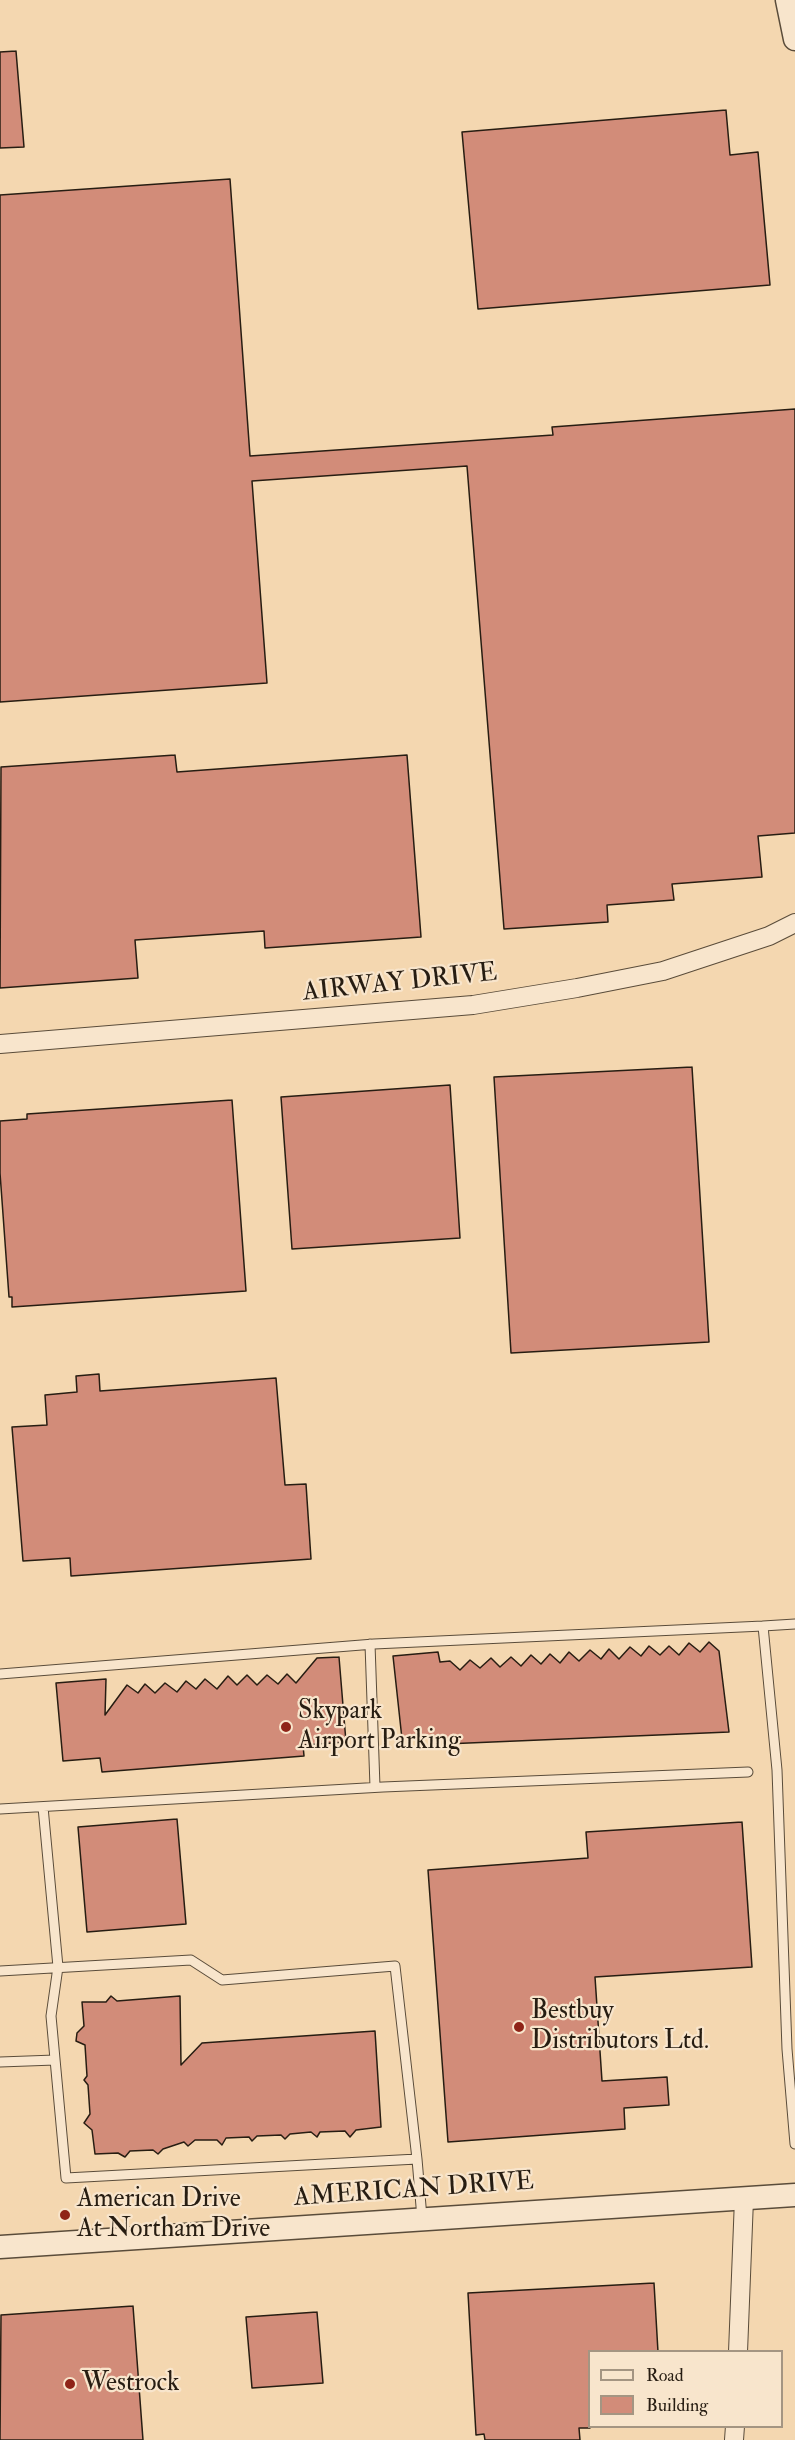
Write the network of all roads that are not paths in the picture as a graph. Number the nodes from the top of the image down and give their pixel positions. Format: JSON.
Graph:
{"nodes":[{"id":1,"x":787,"y":0,"type":"edge"},
{"id":2,"x":795,"y":39,"type":"edge"},
{"id":3,"x":795,"y":923,"type":"edge"},
{"id":4,"x":0,"y":1044,"type":"edge"},
{"id":5,"x":795,"y":1623,"type":"edge"},
{"id":6,"x":762,"y":1626,"type":"junction"},
{"id":7,"x":370,"y":1644,"type":"junction"},
{"id":8,"x":0,"y":1674,"type":"edge"},
{"id":9,"x":748,"y":1772,"type":"dead end"},
{"id":10,"x":375,"y":1788,"type":"junction"},
{"id":11,"x":43,"y":1807,"type":"junction"},
{"id":12,"x":0,"y":1809,"type":"edge"},
{"id":13,"x":58,"y":1967,"type":"junction"},
{"id":14,"x":0,"y":1971,"type":"edge"},
{"id":15,"x":55,"y":2060,"type":"junction"},
{"id":16,"x":0,"y":2062,"type":"edge"},
{"id":17,"x":795,"y":2144,"type":"edge"},
{"id":18,"x":417,"y":2159,"type":"junction"},
{"id":19,"x":795,"y":2195,"type":"edge"},
{"id":20,"x":744,"y":2199,"type":"junction"},
{"id":21,"x":422,"y":2219,"type":"junction"},
{"id":22,"x":0,"y":2247,"type":"edge"},
{"id":23,"x":738,"y":2350,"type":"edge"}],
"edges":[{"from":1,"to":2,"type":"street"},
{"from":3,"to":4,"type":"street","name":"AIRWAY DRIVE"},
{"from":5,"to":6,"type":"lane"},
{"from":6,"to":7,"type":"lane"},
{"from":6,"to":17,"type":"lane"},
{"from":7,"to":8,"type":"lane"},
{"from":7,"to":10,"type":"lane"},
{"from":9,"to":10,"type":"lane"},
{"from":10,"to":11,"type":"lane"},
{"from":11,"to":12,"type":"lane"},
{"from":11,"to":13,"type":"lane"},
{"from":13,"to":14,"type":"lane"},
{"from":13,"to":15,"type":"lane"},
{"from":13,"to":18,"type":"lane"},
{"from":15,"to":16,"type":"lane"},
{"from":15,"to":18,"type":"lane"},
{"from":18,"to":21,"type":"lane"},
{"from":19,"to":20,"type":"street","name":"AMERICAN DRIVE"},
{"from":20,"to":21,"type":"street","name":"AMERICAN DRIVE"},
{"from":20,"to":23,"type":"street"},
{"from":21,"to":22,"type":"street","name":"AMERICAN DRIVE"}]}
